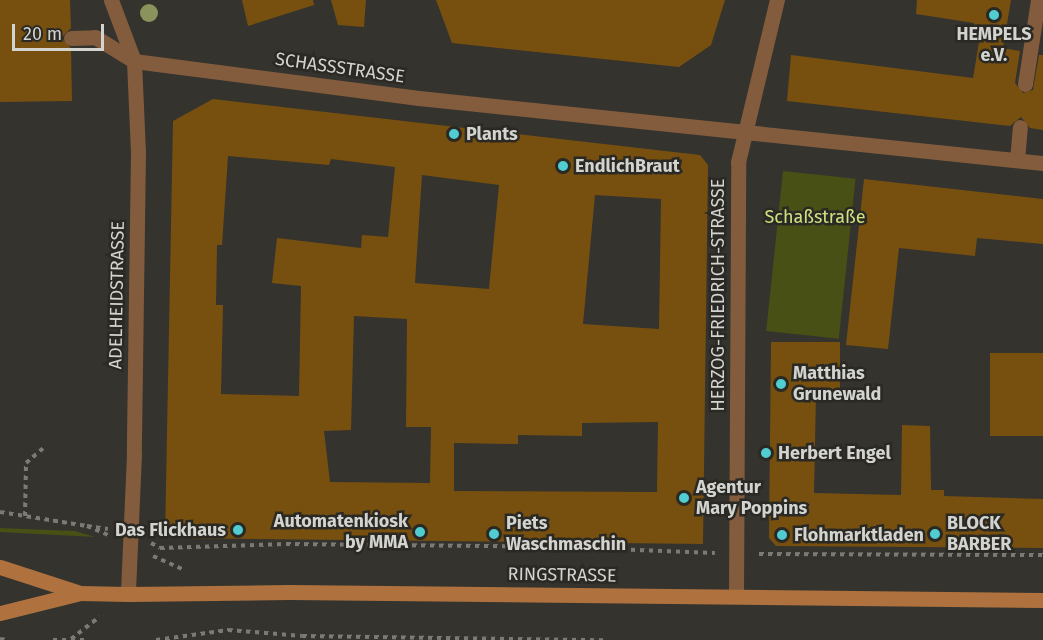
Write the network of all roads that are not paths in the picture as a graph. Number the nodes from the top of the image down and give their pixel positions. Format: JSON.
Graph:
{"nodes":[{"id":1,"x":111,"y":0,"type":"edge"},
{"id":2,"x":777,"y":0,"type":"edge"},
{"id":3,"x":1038,"y":0,"type":"edge"},
{"id":4,"x":71,"y":38,"type":"dead end"},
{"id":5,"x":134,"y":61,"type":"junction"},
{"id":6,"x":1025,"y":84,"type":"dead end"},
{"id":7,"x":1020,"y":127,"type":"dead end"},
{"id":8,"x":748,"y":132,"type":"junction"},
{"id":9,"x":1017,"y":160,"type":"junction"},
{"id":10,"x":1043,"y":163,"type":"edge"},
{"id":11,"x":0,"y":567,"type":"edge"},
{"id":12,"x":80,"y":593,"type":"junction"},
{"id":13,"x":128,"y":594,"type":"junction"},
{"id":14,"x":736,"y":596,"type":"junction"},
{"id":15,"x":1043,"y":600,"type":"edge"},
{"id":16,"x":0,"y":613,"type":"edge"}],
"edges":[{"from":1,"to":5,"type":"street","name":"ADELHEIDSTRASSE"},
{"from":2,"to":8,"type":"street","name":"HERZOG-FRIEDRICH-STRASSE"},
{"from":3,"to":6,"type":"street"},
{"from":4,"to":5,"type":"street"},
{"from":5,"to":8,"type":"street","name":"SCHASSSTRASSE"},
{"from":5,"to":13,"type":"street","name":"ADELHEIDSTRASSE"},
{"from":7,"to":9,"type":"street"},
{"from":8,"to":9,"type":"street","name":"SCHASSSTRASSE"},
{"from":8,"to":14,"type":"street","name":"HERZOG-FRIEDRICH-STRASSE"},
{"from":9,"to":10,"type":"street","name":"SCHASSSTRASSE"},
{"from":11,"to":12,"type":"main road","name":"RINGSTRASSE"},
{"from":12,"to":13,"type":"main road","name":"RINGSTRASSE"},
{"from":12,"to":16,"type":"main road","name":"RINGSTRASSE"},
{"from":13,"to":14,"type":"main road","name":"RINGSTRASSE"},
{"from":14,"to":15,"type":"main road","name":"RINGSTRASSE"}]}
